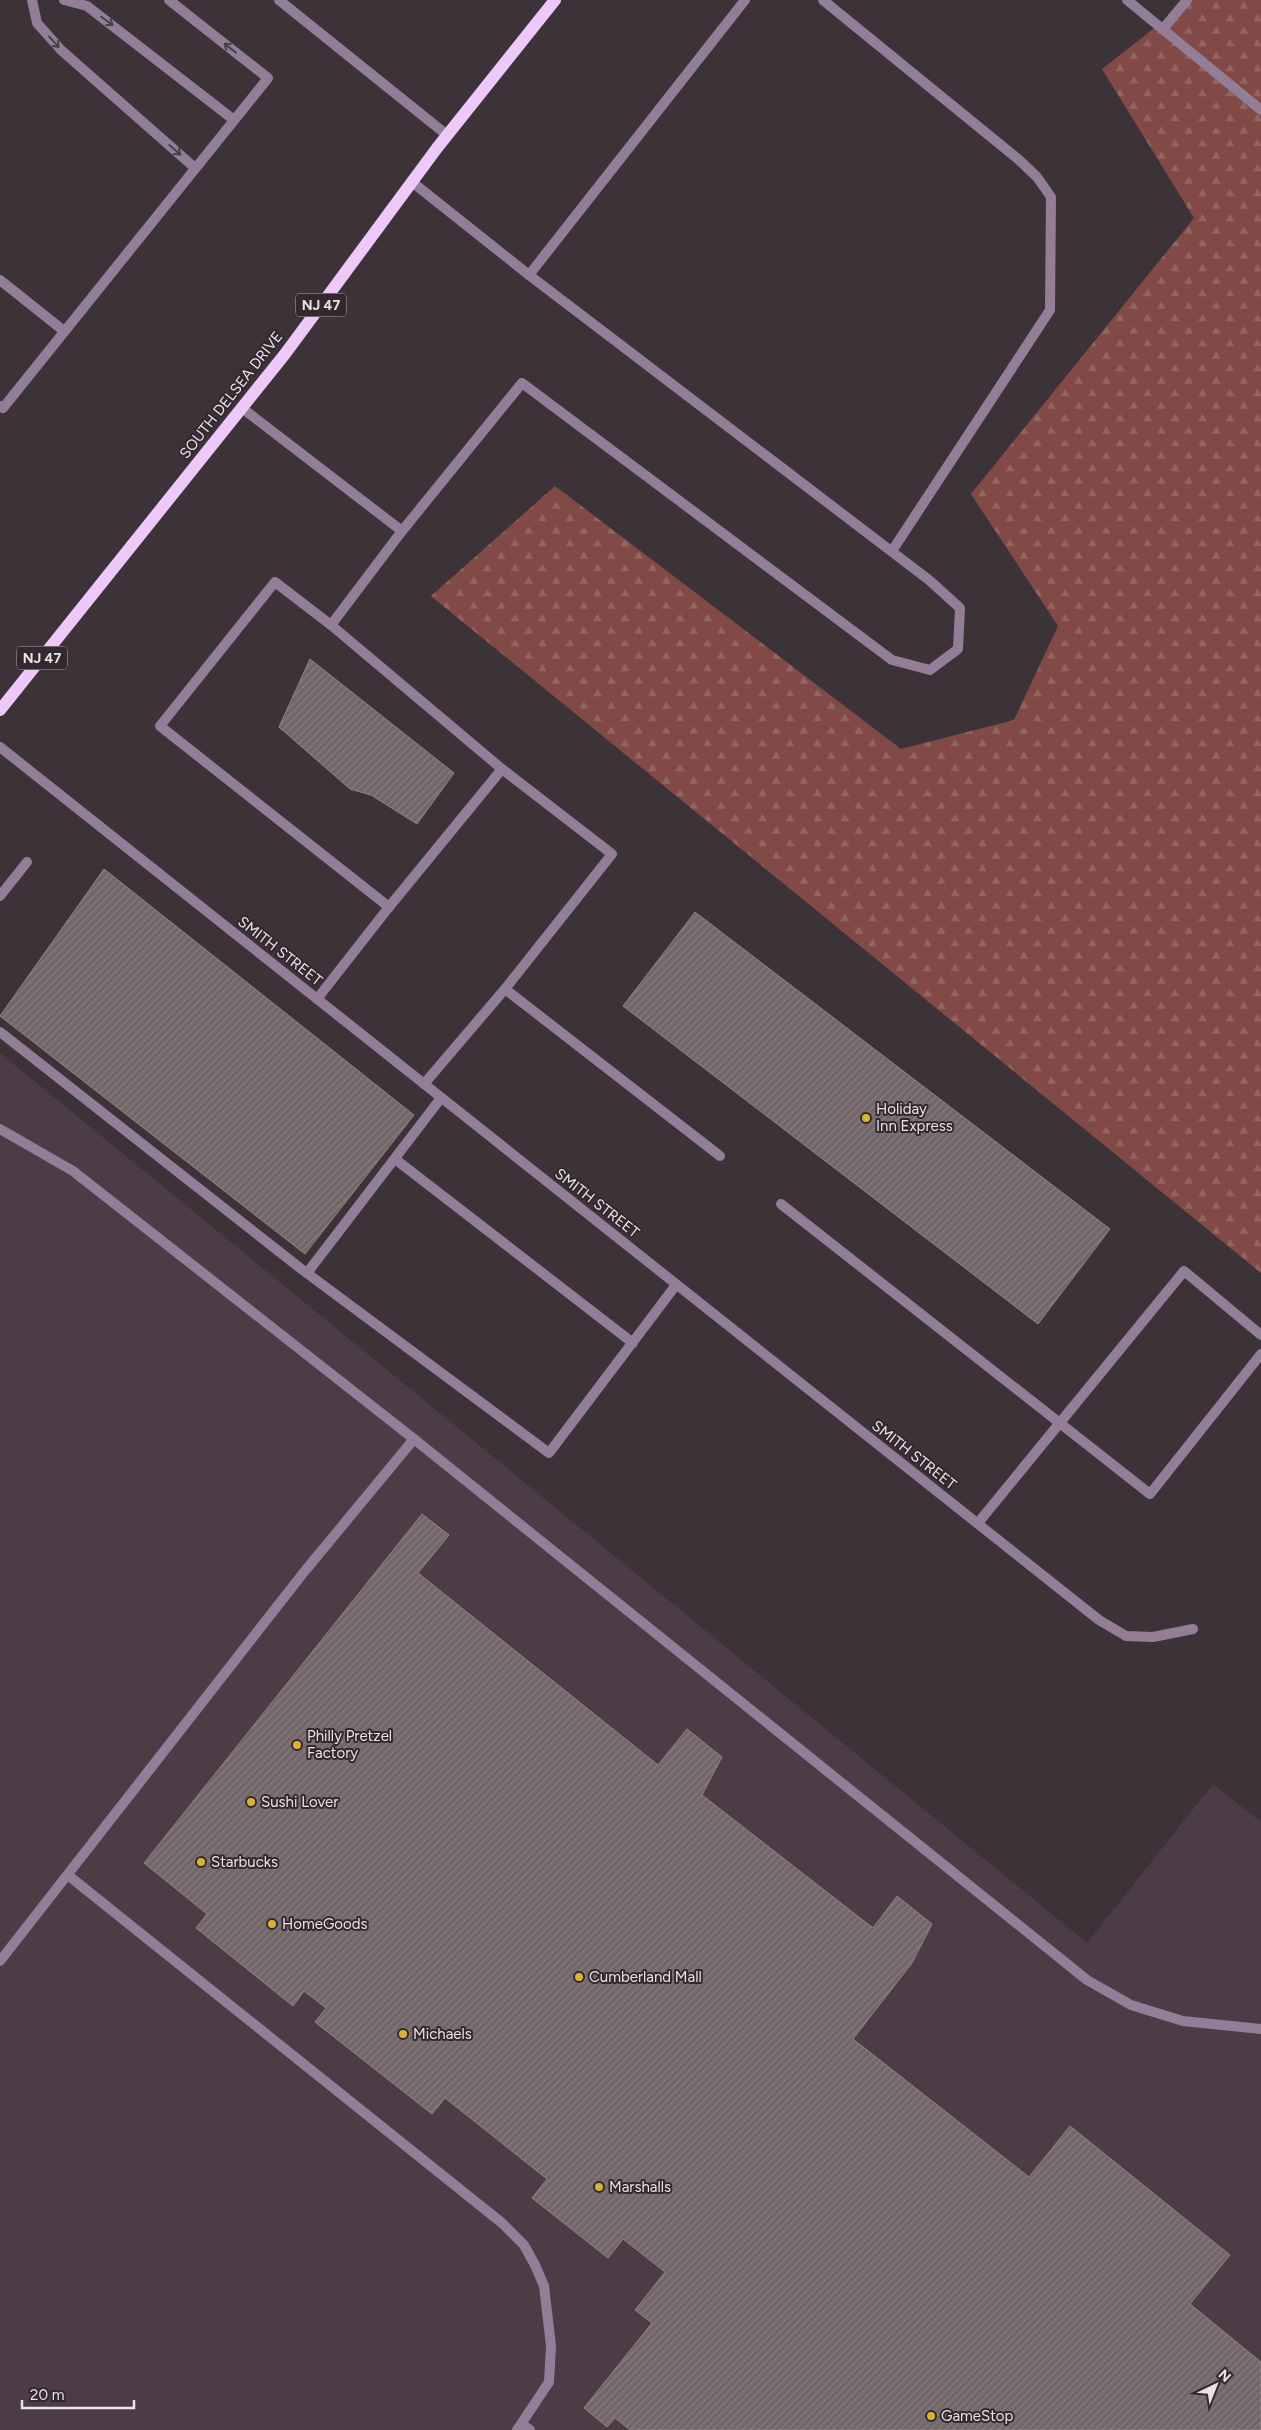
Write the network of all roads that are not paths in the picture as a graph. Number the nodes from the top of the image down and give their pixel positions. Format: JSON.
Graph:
{"nodes":[{"id":1,"x":32,"y":0,"type":"edge"},
{"id":2,"x":64,"y":0,"type":"edge"},
{"id":3,"x":169,"y":0,"type":"edge"},
{"id":4,"x":279,"y":0,"type":"edge"},
{"id":5,"x":555,"y":0,"type":"edge"},
{"id":6,"x":745,"y":0,"type":"edge"},
{"id":7,"x":822,"y":0,"type":"edge"},
{"id":8,"x":1127,"y":0,"type":"edge"},
{"id":9,"x":1187,"y":0,"type":"edge"},
{"id":10,"x":1163,"y":29,"type":"junction"},
{"id":11,"x":1261,"y":110,"type":"edge"},
{"id":12,"x":234,"y":120,"type":"junction"},
{"id":13,"x":447,"y":135,"type":"junction"},
{"id":14,"x":195,"y":168,"type":"junction"},
{"id":15,"x":412,"y":182,"type":"junction"},
{"id":16,"x":529,"y":275,"type":"junction"},
{"id":17,"x":0,"y":280,"type":"edge"},
{"id":18,"x":64,"y":331,"type":"junction"},
{"id":19,"x":0,"y":406,"type":"edge"},
{"id":20,"x":242,"y":408,"type":"junction"},
{"id":21,"x":402,"y":531,"type":"junction"},
{"id":22,"x":892,"y":551,"type":"junction"},
{"id":23,"x":331,"y":625,"type":"junction"},
{"id":24,"x":0,"y":710,"type":"edge"},
{"id":25,"x":0,"y":747,"type":"edge"},
{"id":26,"x":502,"y":769,"type":"junction"},
{"id":27,"x":27,"y":862,"type":"dead end"},
{"id":28,"x":0,"y":896,"type":"edge"},
{"id":29,"x":389,"y":907,"type":"junction"},
{"id":30,"x":505,"y":989,"type":"junction"},
{"id":31,"x":317,"y":999,"type":"junction"},
{"id":32,"x":0,"y":1032,"type":"edge"},
{"id":33,"x":424,"y":1084,"type":"junction"},
{"id":34,"x":441,"y":1098,"type":"junction"},
{"id":35,"x":0,"y":1129,"type":"edge"},
{"id":36,"x":720,"y":1156,"type":"dead end"},
{"id":37,"x":395,"y":1158,"type":"junction"},
{"id":38,"x":780,"y":1204,"type":"dead end"},
{"id":39,"x":307,"y":1273,"type":"junction"},
{"id":40,"x":676,"y":1285,"type":"junction"},
{"id":41,"x":1261,"y":1335,"type":"edge"},
{"id":42,"x":632,"y":1343,"type":"junction"},
{"id":43,"x":1261,"y":1354,"type":"edge"},
{"id":44,"x":1060,"y":1421,"type":"junction"},
{"id":45,"x":414,"y":1440,"type":"junction"},
{"id":46,"x":978,"y":1523,"type":"junction"},
{"id":47,"x":1193,"y":1628,"type":"dead end"},
{"id":48,"x":69,"y":1876,"type":"junction"},
{"id":49,"x":0,"y":1961,"type":"edge"},
{"id":50,"x":1261,"y":2029,"type":"edge"},
{"id":51,"x":523,"y":2428,"type":"edge"}],
"edges":[{"from":1,"to":14,"type":"street","one_way":true},
{"from":2,"to":12,"type":"street","one_way":true},
{"from":12,"to":3,"type":"street","one_way":true},
{"from":4,"to":13,"type":"street"},
{"from":5,"to":13,"type":"main road","name":"SOUTH DELSEA DRIVE","number":"NJ 47"},
{"from":6,"to":16,"type":"street"},
{"from":7,"to":22,"type":"street"},
{"from":8,"to":10,"type":"street"},
{"from":9,"to":10,"type":"street"},
{"from":10,"to":11,"type":"street"},
{"from":12,"to":14,"type":"street"},
{"from":13,"to":15,"type":"main road","name":"SOUTH DELSEA DRIVE","number":"NJ 47"},
{"from":14,"to":18,"type":"street"},
{"from":15,"to":16,"type":"street"},
{"from":15,"to":20,"type":"main road","name":"SOUTH DELSEA DRIVE","number":"NJ 47"},
{"from":16,"to":22,"type":"street"},
{"from":17,"to":18,"type":"street"},
{"from":18,"to":19,"type":"street"},
{"from":20,"to":21,"type":"street"},
{"from":20,"to":24,"type":"main road","name":"SOUTH DELSEA DRIVE","number":"NJ 47"},
{"from":21,"to":22,"type":"street"},
{"from":21,"to":23,"type":"street"},
{"from":23,"to":26,"type":"street"},
{"from":23,"to":29,"type":"street"},
{"from":25,"to":31,"type":"street","name":"SMITH STREET"},
{"from":26,"to":29,"type":"street"},
{"from":26,"to":30,"type":"street"},
{"from":27,"to":28,"type":"street"},
{"from":29,"to":31,"type":"street"},
{"from":30,"to":33,"type":"street"},
{"from":30,"to":36,"type":"street"},
{"from":31,"to":33,"type":"street","name":"SMITH STREET"},
{"from":32,"to":39,"type":"street"},
{"from":33,"to":34,"type":"street","name":"SMITH STREET"},
{"from":34,"to":37,"type":"street"},
{"from":34,"to":40,"type":"street","name":"SMITH STREET"},
{"from":35,"to":45,"type":"street"},
{"from":37,"to":39,"type":"street"},
{"from":37,"to":42,"type":"street"},
{"from":38,"to":44,"type":"street"},
{"from":39,"to":42,"type":"street"},
{"from":40,"to":42,"type":"street"},
{"from":40,"to":46,"type":"street","name":"SMITH STREET"},
{"from":41,"to":44,"type":"street"},
{"from":43,"to":44,"type":"street"},
{"from":44,"to":46,"type":"street"},
{"from":45,"to":48,"type":"street"},
{"from":45,"to":50,"type":"street"},
{"from":46,"to":47,"type":"street","name":"SMITH STREET"},
{"from":48,"to":49,"type":"street"},
{"from":48,"to":51,"type":"street"}]}
